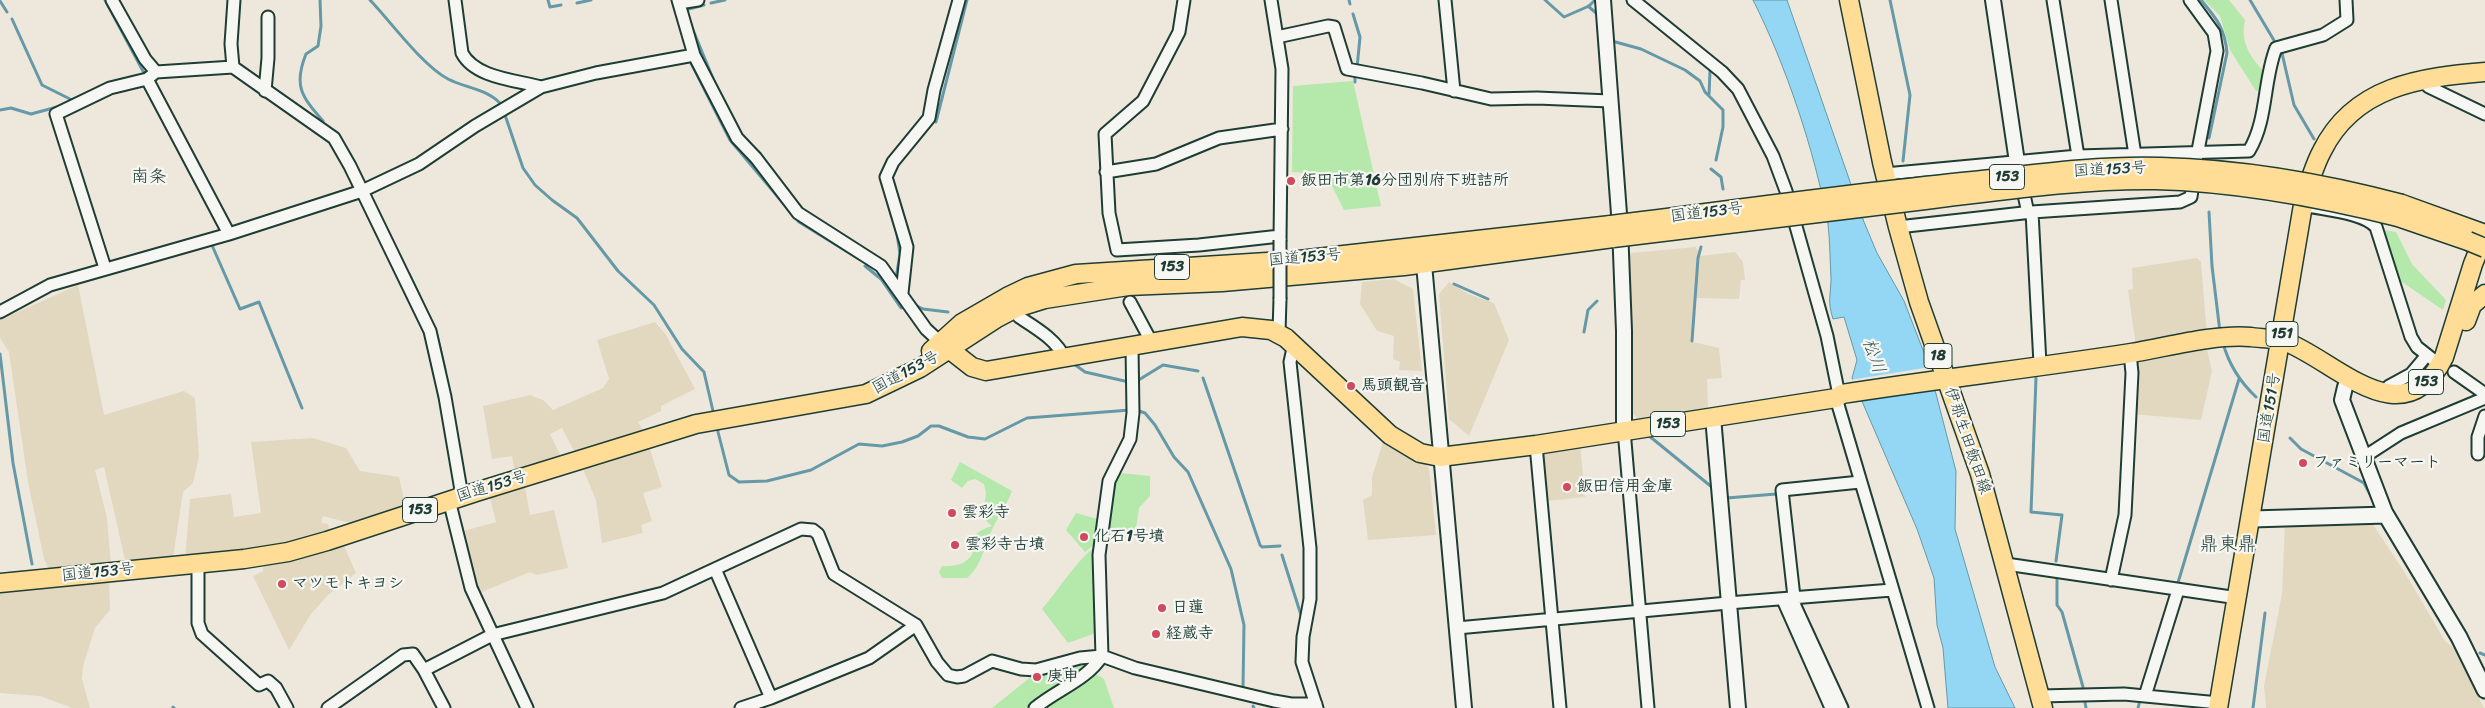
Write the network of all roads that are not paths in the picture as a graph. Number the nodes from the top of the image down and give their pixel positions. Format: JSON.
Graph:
{"nodes":[{"id":1,"x":112,"y":0,"type":"edge"},
{"id":2,"x":234,"y":0,"type":"edge"},
{"id":3,"x":455,"y":0,"type":"edge"},
{"id":4,"x":698,"y":0,"type":"edge"},
{"id":5,"x":959,"y":0,"type":"edge"},
{"id":6,"x":1184,"y":0,"type":"edge"},
{"id":7,"x":1271,"y":0,"type":"edge"},
{"id":8,"x":1444,"y":0,"type":"edge"},
{"id":9,"x":1602,"y":0,"type":"edge"},
{"id":10,"x":1633,"y":0,"type":"edge"},
{"id":11,"x":1848,"y":0,"type":"edge"},
{"id":12,"x":1993,"y":0,"type":"edge"},
{"id":13,"x":2053,"y":0,"type":"edge"},
{"id":14,"x":2111,"y":0,"type":"edge"},
{"id":15,"x":2190,"y":0,"type":"edge"},
{"id":16,"x":2346,"y":0,"type":"edge"},
{"id":17,"x":678,"y":2,"type":"edge"},
{"id":18,"x":268,"y":17,"type":"dead end"},
{"id":19,"x":1277,"y":37,"type":"junction"},
{"id":20,"x":694,"y":56,"type":"junction"},
{"id":21,"x":233,"y":67,"type":"junction"},
{"id":22,"x":2485,"y":72,"type":"edge"},
{"id":23,"x":152,"y":76,"type":"junction"},
{"id":24,"x":2421,"y":80,"type":"junction"},
{"id":25,"x":541,"y":87,"type":"junction"},
{"id":26,"x":265,"y":91,"type":"junction"},
{"id":27,"x":1454,"y":91,"type":"junction"},
{"id":28,"x":1610,"y":101,"type":"junction"},
{"id":29,"x":2485,"y":114,"type":"edge"},
{"id":30,"x":1282,"y":129,"type":"junction"},
{"id":31,"x":2198,"y":154,"type":"junction"},
{"id":32,"x":2135,"y":155,"type":"junction"},
{"id":33,"x":2078,"y":156,"type":"junction"},
{"id":34,"x":2017,"y":162,"type":"junction"},
{"id":35,"x":1106,"y":172,"type":"junction"},
{"id":36,"x":1885,"y":174,"type":"junction"},
{"id":37,"x":362,"y":191,"type":"junction"},
{"id":38,"x":2304,"y":205,"type":"junction"},
{"id":39,"x":2030,"y":213,"type":"junction"},
{"id":40,"x":1898,"y":227,"type":"junction"},
{"id":41,"x":1612,"y":231,"type":"junction"},
{"id":42,"x":230,"y":234,"type":"junction"},
{"id":43,"x":2477,"y":234,"type":"edge"},
{"id":44,"x":1280,"y":238,"type":"junction"},
{"id":45,"x":1422,"y":246,"type":"junction"},
{"id":46,"x":2485,"y":248,"type":"edge"},
{"id":47,"x":1424,"y":264,"type":"junction"},
{"id":48,"x":105,"y":268,"type":"junction"},
{"id":49,"x":902,"y":293,"type":"junction"},
{"id":50,"x":2485,"y":294,"type":"edge"},
{"id":51,"x":1130,"y":302,"type":"dead end"},
{"id":52,"x":0,"y":312,"type":"edge"},
{"id":53,"x":1020,"y":317,"type":"dead end"},
{"id":54,"x":1279,"y":333,"type":"junction"},
{"id":55,"x":1152,"y":343,"type":"junction"},
{"id":56,"x":2277,"y":343,"type":"junction"},
{"id":57,"x":944,"y":346,"type":"junction"},
{"id":58,"x":1132,"y":347,"type":"junction"},
{"id":59,"x":1297,"y":347,"type":"junction"},
{"id":60,"x":2130,"y":353,"type":"junction"},
{"id":61,"x":1065,"y":358,"type":"junction"},
{"id":62,"x":2040,"y":364,"type":"junction"},
{"id":63,"x":2454,"y":372,"type":"dead end"},
{"id":64,"x":1940,"y":379,"type":"junction"},
{"id":65,"x":2345,"y":387,"type":"junction"},
{"id":66,"x":2384,"y":392,"type":"junction"},
{"id":67,"x":1839,"y":396,"type":"junction"},
{"id":68,"x":2485,"y":397,"type":"edge"},
{"id":69,"x":2485,"y":416,"type":"edge"},
{"id":70,"x":1713,"y":417,"type":"junction"},
{"id":71,"x":1624,"y":430,"type":"junction"},
{"id":72,"x":1536,"y":445,"type":"junction"},
{"id":73,"x":2478,"y":454,"type":"dead end"},
{"id":74,"x":1440,"y":457,"type":"junction"},
{"id":75,"x":2364,"y":457,"type":"junction"},
{"id":76,"x":1860,"y":482,"type":"junction"},
{"id":77,"x":456,"y":498,"type":"junction"},
{"id":78,"x":2386,"y":515,"type":"junction"},
{"id":79,"x":2252,"y":519,"type":"junction"},
{"id":80,"x":198,"y":563,"type":"junction"},
{"id":81,"x":2006,"y":564,"type":"junction"},
{"id":82,"x":715,"y":569,"type":"junction"},
{"id":83,"x":2111,"y":580,"type":"junction"},
{"id":84,"x":0,"y":583,"type":"edge"},
{"id":85,"x":1892,"y":590,"type":"junction"},
{"id":86,"x":2178,"y":590,"type":"junction"},
{"id":87,"x":2238,"y":598,"type":"junction"},
{"id":88,"x":1788,"y":599,"type":"junction"},
{"id":89,"x":1728,"y":603,"type":"junction"},
{"id":90,"x":1640,"y":612,"type":"junction"},
{"id":91,"x":1552,"y":619,"type":"junction"},
{"id":92,"x":916,"y":625,"type":"junction"},
{"id":93,"x":1457,"y":628,"type":"junction"},
{"id":94,"x":492,"y":635,"type":"junction"},
{"id":95,"x":1102,"y":656,"type":"junction"},
{"id":96,"x":424,"y":670,"type":"junction"},
{"id":97,"x":2485,"y":690,"type":"edge"},
{"id":98,"x":2145,"y":696,"type":"junction"},
{"id":99,"x":771,"y":698,"type":"junction"},
{"id":100,"x":2042,"y":702,"type":"edge"},
{"id":101,"x":1317,"y":706,"type":"edge"},
{"id":102,"x":2219,"y":706,"type":"edge"},
{"id":103,"x":287,"y":708,"type":"edge"},
{"id":104,"x":328,"y":708,"type":"edge"},
{"id":105,"x":444,"y":708,"type":"edge"},
{"id":106,"x":527,"y":708,"type":"edge"},
{"id":107,"x":741,"y":708,"type":"edge"},
{"id":108,"x":1035,"y":708,"type":"edge"},
{"id":109,"x":1464,"y":708,"type":"edge"},
{"id":110,"x":1560,"y":708,"type":"edge"},
{"id":111,"x":1648,"y":708,"type":"edge"},
{"id":112,"x":1738,"y":708,"type":"edge"},
{"id":113,"x":1831,"y":708,"type":"edge"},
{"id":114,"x":1842,"y":708,"type":"edge"},
{"id":115,"x":1928,"y":708,"type":"edge"}],
"edges":[{"from":1,"to":23,"type":"street"},
{"from":2,"to":21,"type":"street"},
{"from":3,"to":25,"type":"street"},
{"from":4,"to":17,"type":"street"},
{"from":5,"to":49,"type":"street"},
{"from":6,"to":35,"type":"street"},
{"from":7,"to":19,"type":"street"},
{"from":8,"to":27,"type":"street"},
{"from":9,"to":28,"type":"street"},
{"from":10,"to":67,"type":"street"},
{"from":11,"to":36,"type":"main road","name":"伊那生田飯田線","number":"18"},
{"from":12,"to":34,"type":"street"},
{"from":13,"to":33,"type":"street"},
{"from":14,"to":32,"type":"street"},
{"from":15,"to":31,"type":"street"},
{"from":16,"to":31,"type":"street"},
{"from":17,"to":20,"type":"street"},
{"from":18,"to":26,"type":"street"},
{"from":19,"to":27,"type":"street"},
{"from":19,"to":30,"type":"street"},
{"from":20,"to":25,"type":"street"},
{"from":20,"to":49,"type":"street"},
{"from":21,"to":23,"type":"street"},
{"from":21,"to":26,"type":"street"},
{"from":22,"to":24,"type":"main road","name":"国道151号","number":"151"},
{"from":23,"to":42,"type":"street"},
{"from":23,"to":48,"type":"street"},
{"from":24,"to":29,"type":"street"},
{"from":24,"to":38,"type":"main road","name":"国道151号","number":"151"},
{"from":25,"to":37,"type":"street"},
{"from":26,"to":37,"type":"street"},
{"from":27,"to":28,"type":"street"},
{"from":28,"to":71,"type":"street"},
{"from":30,"to":35,"type":"street"},
{"from":30,"to":44,"type":"street"},
{"from":31,"to":32,"type":"street"},
{"from":31,"to":39,"type":"street"},
{"from":32,"to":33,"type":"street"},
{"from":33,"to":34,"type":"street"},
{"from":34,"to":36,"type":"street"},
{"from":34,"to":39,"type":"street"},
{"from":35,"to":44,"type":"street"},
{"from":36,"to":40,"type":"main road","name":"伊那生田飯田線","number":"18"},
{"from":37,"to":42,"type":"street"},
{"from":37,"to":77,"type":"street"},
{"from":38,"to":56,"type":"main road","name":"国道151号","number":"151"},
{"from":38,"to":66,"type":"street"},
{"from":39,"to":40,"type":"street"},
{"from":39,"to":62,"type":"street"},
{"from":40,"to":64,"type":"main road","name":"伊那生田飯田線","number":"18"},
{"from":41,"to":43,"type":"main road","name":"国道153号","number":"153","bridge":true},
{"from":41,"to":45,"type":"main road","name":"国道153号","number":"153"},
{"from":41,"to":47,"type":"main road","name":"国道153号","number":"153"},
{"from":42,"to":48,"type":"street"},
{"from":43,"to":46,"type":"main road","name":"国道153号","number":"153","bridge":true},
{"from":43,"to":66,"type":"main road","number":"153"},
{"from":44,"to":54,"type":"street","bridge":true},
{"from":45,"to":47,"type":"street"},
{"from":45,"to":57,"type":"main road","name":"国道153号","number":"153"},
{"from":47,"to":57,"type":"main road","name":"国道153号","number":"153"},
{"from":47,"to":74,"type":"street"},
{"from":48,"to":52,"type":"street"},
{"from":49,"to":57,"type":"street"},
{"from":50,"to":65,"type":"main road","number":"153"},
{"from":51,"to":55,"type":"street"},
{"from":53,"to":61,"type":"street"},
{"from":54,"to":55,"type":"main road","name":"国道153号","number":"153"},
{"from":54,"to":59,"type":"main road","number":"153"},
{"from":55,"to":58,"type":"main road","name":"国道153号","number":"153"},
{"from":56,"to":60,"type":"main road","number":"153"},
{"from":56,"to":65,"type":"main road","number":"153"},
{"from":56,"to":66,"type":"main road","number":"153"},
{"from":56,"to":79,"type":"main road","name":"国道151号","number":"151"},
{"from":57,"to":61,"type":"main road","name":"国道153号","number":"153"},
{"from":57,"to":77,"type":"main road","name":"国道153号","number":"153"},
{"from":58,"to":61,"type":"main road","name":"国道153号","number":"153"},
{"from":58,"to":95,"type":"street"},
{"from":59,"to":74,"type":"main road","number":"153"},
{"from":59,"to":101,"type":"street"},
{"from":60,"to":62,"type":"main road","number":"153"},
{"from":60,"to":83,"type":"street"},
{"from":62,"to":64,"type":"main road","number":"153"},
{"from":63,"to":68,"type":"street"},
{"from":64,"to":67,"type":"main road","number":"153"},
{"from":64,"to":81,"type":"main road","name":"伊那生田飯田線","number":"18"},
{"from":65,"to":75,"type":"street"},
{"from":67,"to":70,"type":"main road","number":"153"},
{"from":67,"to":76,"type":"street"},
{"from":68,"to":75,"type":"street"},
{"from":69,"to":73,"type":"street"},
{"from":70,"to":71,"type":"main road","number":"153"},
{"from":70,"to":89,"type":"street"},
{"from":71,"to":72,"type":"main road","number":"153"},
{"from":71,"to":90,"type":"street"},
{"from":72,"to":74,"type":"main road","number":"153"},
{"from":72,"to":91,"type":"street"},
{"from":74,"to":93,"type":"street"},
{"from":75,"to":78,"type":"street"},
{"from":76,"to":85,"type":"street"},
{"from":76,"to":88,"type":"street"},
{"from":77,"to":80,"type":"main road","name":"国道153号","number":"153"},
{"from":77,"to":94,"type":"street"},
{"from":78,"to":79,"type":"main road"},
{"from":78,"to":97,"type":"main road"},
{"from":79,"to":87,"type":"main road","name":"国道151号","number":"151"},
{"from":80,"to":84,"type":"main road","name":"国道153号","number":"153"},
{"from":80,"to":103,"type":"street"},
{"from":81,"to":83,"type":"street"},
{"from":81,"to":100,"type":"main road","name":"伊那生田飯田線","number":"18"},
{"from":82,"to":92,"type":"street"},
{"from":82,"to":94,"type":"street"},
{"from":82,"to":99,"type":"street"},
{"from":83,"to":86,"type":"street"},
{"from":85,"to":88,"type":"street"},
{"from":85,"to":115,"type":"street"},
{"from":86,"to":87,"type":"street"},
{"from":86,"to":98,"type":"street"},
{"from":87,"to":102,"type":"main road","name":"国道151号","number":"151"},
{"from":88,"to":89,"type":"street"},
{"from":88,"to":113,"type":"street"},
{"from":88,"to":114,"type":"street"},
{"from":89,"to":90,"type":"street"},
{"from":89,"to":112,"type":"street"},
{"from":90,"to":91,"type":"street"},
{"from":90,"to":111,"type":"street"},
{"from":91,"to":93,"type":"street"},
{"from":91,"to":110,"type":"street"},
{"from":92,"to":95,"type":"street"},
{"from":92,"to":99,"type":"street"},
{"from":93,"to":109,"type":"street"},
{"from":94,"to":96,"type":"street"},
{"from":94,"to":106,"type":"street"},
{"from":95,"to":101,"type":"street"},
{"from":95,"to":108,"type":"street"},
{"from":96,"to":104,"type":"street"},
{"from":96,"to":105,"type":"street"},
{"from":98,"to":100,"type":"street"},
{"from":98,"to":102,"type":"street"},
{"from":99,"to":107,"type":"street"}]}
